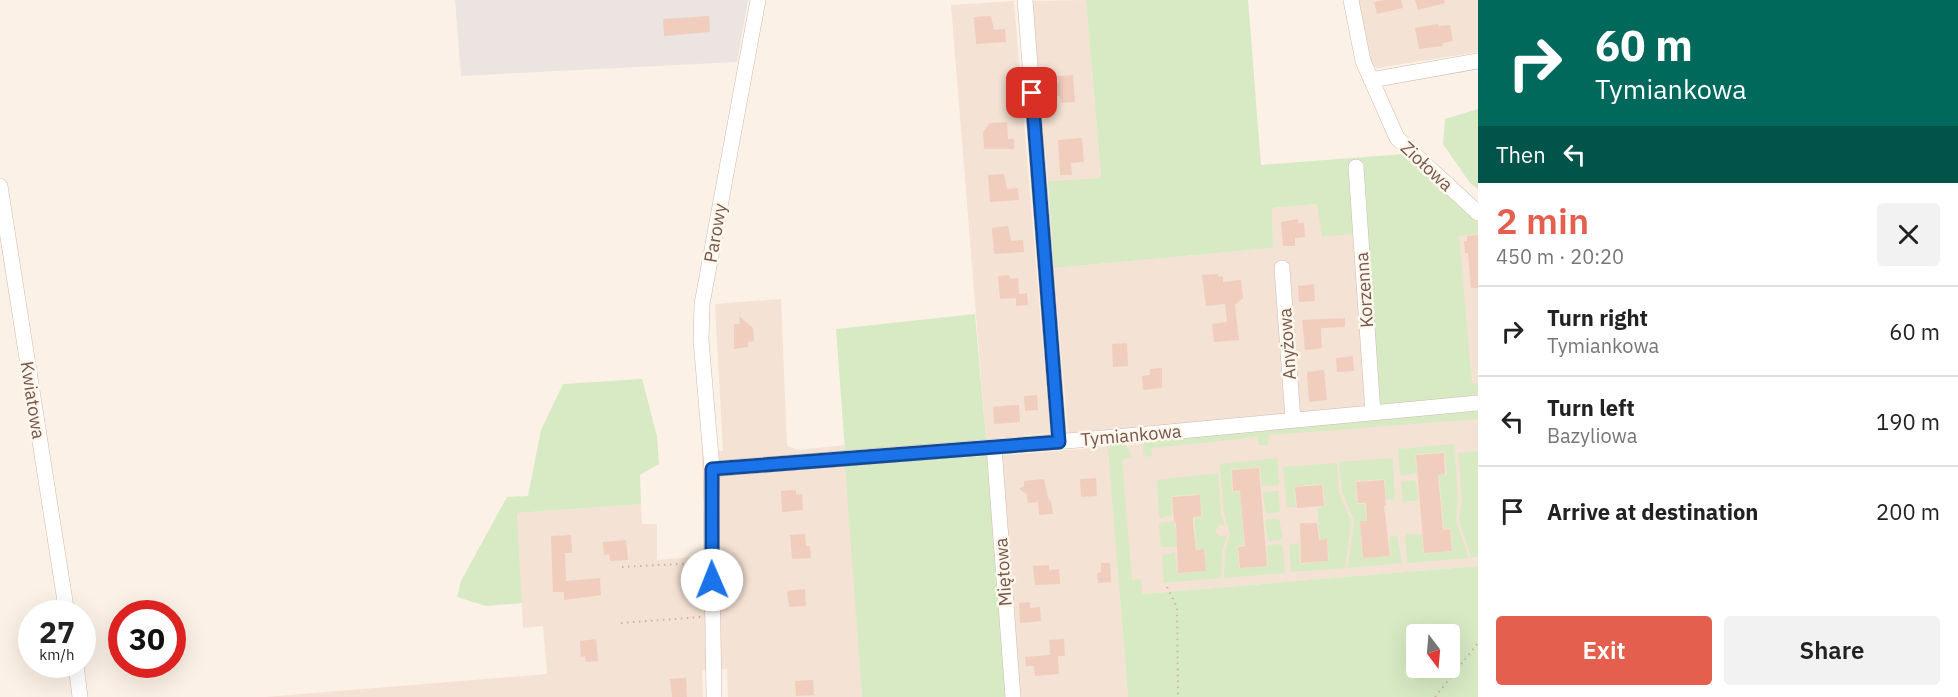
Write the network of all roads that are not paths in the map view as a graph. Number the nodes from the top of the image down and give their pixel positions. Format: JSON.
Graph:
{"nodes":[{"id":1,"x":758,"y":0,"type":"edge"},
{"id":2,"x":1024,"y":0,"type":"edge"},
{"id":3,"x":1351,"y":0,"type":"edge"},
{"id":4,"x":1478,"y":61,"type":"edge"},
{"id":5,"x":1371,"y":80,"type":"junction"},
{"id":6,"x":1356,"y":167,"type":"dead end"},
{"id":7,"x":0,"y":186,"type":"edge"},
{"id":8,"x":1478,"y":213,"type":"edge"},
{"id":9,"x":1281,"y":268,"type":"dead end"},
{"id":10,"x":1478,"y":404,"type":"edge"},
{"id":11,"x":1373,"y":414,"type":"junction"},
{"id":12,"x":1293,"y":420,"type":"junction"},
{"id":13,"x":1059,"y":442,"type":"junction"},
{"id":14,"x":994,"y":447,"type":"junction"},
{"id":15,"x":712,"y":469,"type":"junction"},
{"id":16,"x":65,"y":600,"type":"edge"},
{"id":17,"x":78,"y":678,"type":"edge"},
{"id":18,"x":80,"y":697,"type":"edge"},
{"id":19,"x":714,"y":697,"type":"edge"},
{"id":20,"x":1013,"y":697,"type":"edge"}],
"edges":[{"from":1,"to":15,"type":"street","name":"Parowy"},
{"from":2,"to":13,"type":"street"},
{"from":3,"to":5,"type":"street","name":"Ziołowa"},
{"from":4,"to":5,"type":"street"},
{"from":5,"to":8,"type":"street","name":"Ziołowa"},
{"from":6,"to":11,"type":"street","name":"Korzenna"},
{"from":7,"to":16,"type":"street","name":"Kwiatowa"},
{"from":9,"to":12,"type":"street","name":"Anyżowa"},
{"from":10,"to":11,"type":"street","name":"Tymiankowa"},
{"from":11,"to":12,"type":"street","name":"Tymiankowa"},
{"from":12,"to":13,"type":"street","name":"Tymiankowa"},
{"from":13,"to":14,"type":"street","name":"Tymiankowa"},
{"from":14,"to":15,"type":"street","name":"Tymiankowa"},
{"from":14,"to":20,"type":"street","name":"Miętowa"},
{"from":15,"to":19,"type":"street","name":"Parowy"},
{"from":17,"to":18,"type":"street"}]}
